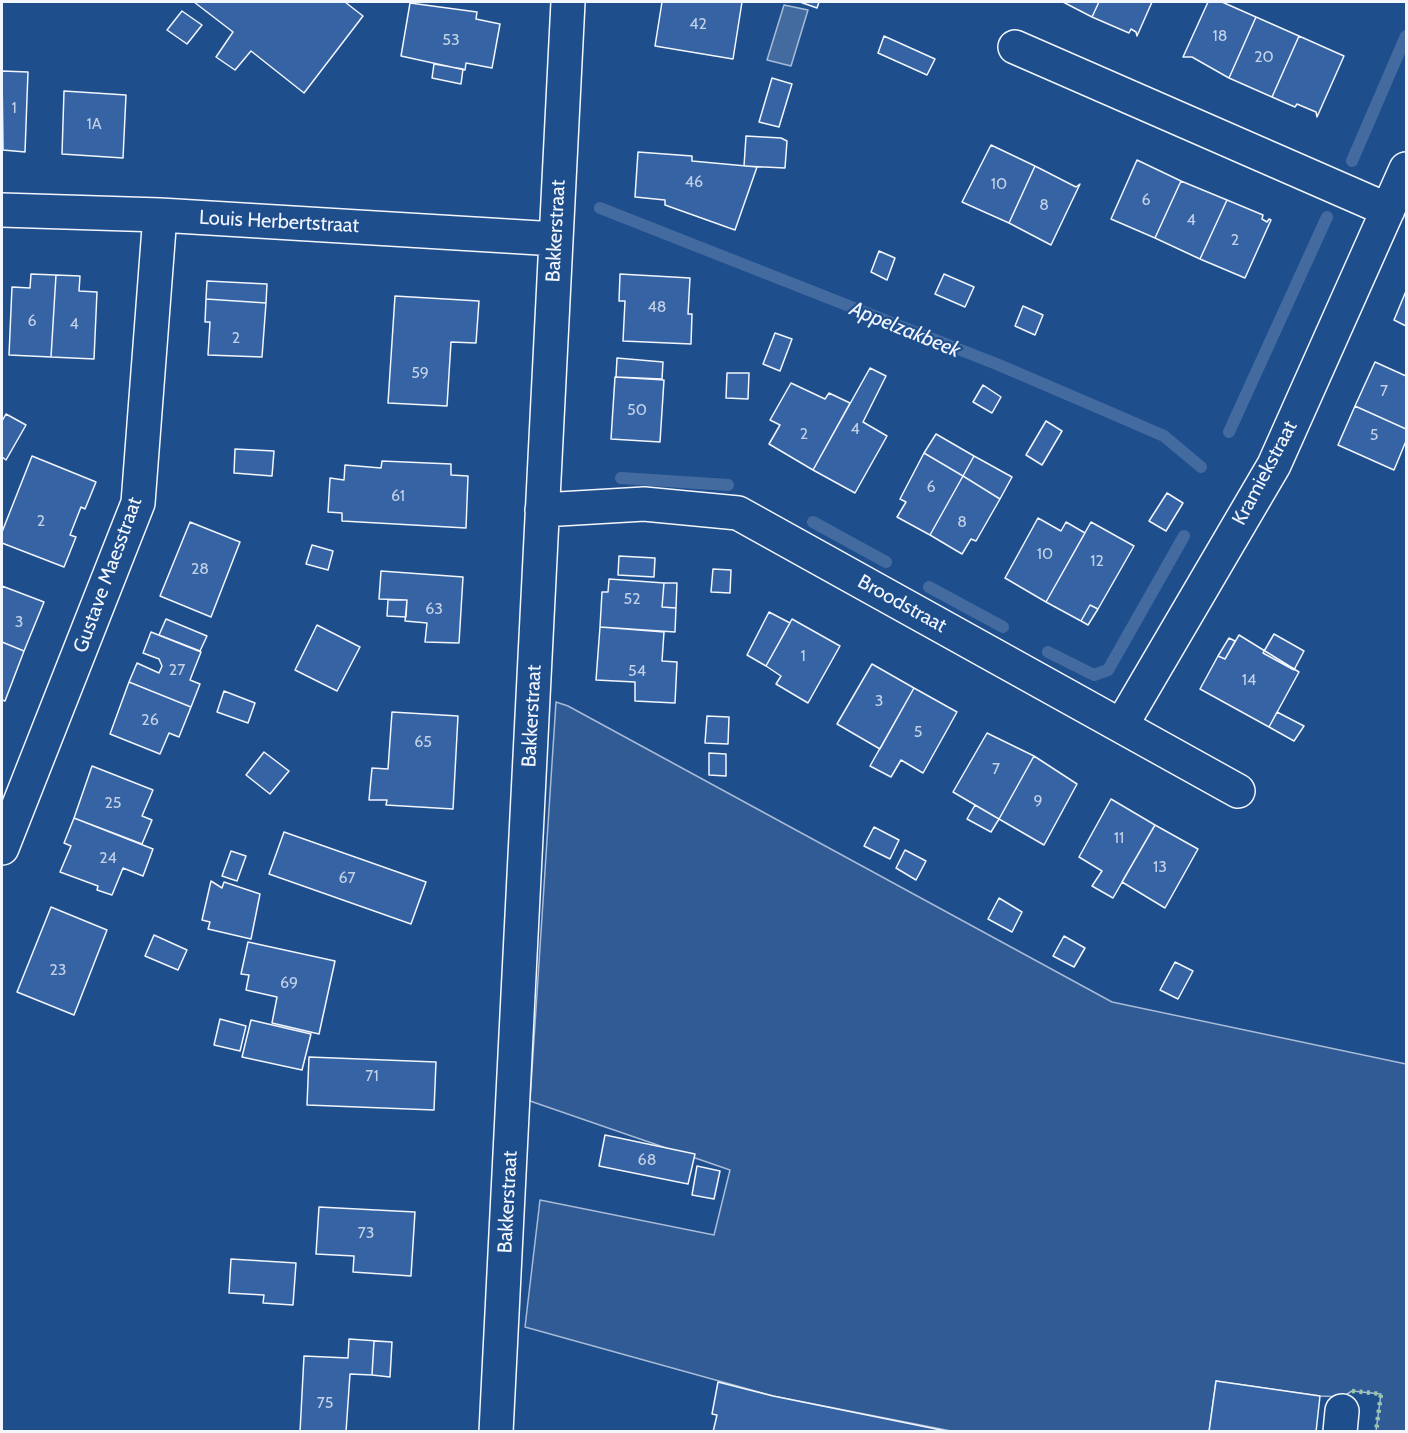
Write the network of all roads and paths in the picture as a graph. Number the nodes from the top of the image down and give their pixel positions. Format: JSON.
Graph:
{"nodes":[{"id":1,"x":568,"y":2,"type":"edge"},
{"id":2,"x":1015,"y":47,"type":"dead end"},
{"id":3,"x":1407,"y":169,"type":"edge"},
{"id":4,"x":2,"y":210,"type":"edge"},
{"id":5,"x":1388,"y":210,"type":"junction"},
{"id":6,"x":160,"y":215,"type":"junction"},
{"id":7,"x":556,"y":239,"type":"junction"},
{"id":8,"x":542,"y":510,"type":"junction"},
{"id":9,"x":1121,"y":726,"type":"junction"},
{"id":10,"x":1238,"y":791,"type":"dead end"},
{"id":11,"x":2,"y":848,"type":"edge"},
{"id":12,"x":496,"y":1431,"type":"edge"}],
"edges":[{"from":1,"to":7,"type":"street","name":"Bakkerstraat"},
{"from":2,"to":5,"type":"street"},
{"from":3,"to":5,"type":"street","name":"Kramiekstraat"},
{"from":4,"to":6,"type":"street","name":"Louis Herbertstraat"},
{"from":5,"to":9,"type":"street","name":"Kramiekstraat"},
{"from":6,"to":7,"type":"street","name":"Louis Herbertstraat"},
{"from":6,"to":11,"type":"street","name":"Gustave Maesstraat"},
{"from":7,"to":8,"type":"street","name":"Bakkerstraat"},
{"from":8,"to":9,"type":"street","name":"Broodstraat"},
{"from":8,"to":12,"type":"street","name":"Bakkerstraat"},
{"from":9,"to":10,"type":"street","name":"Broodstraat"}]}
